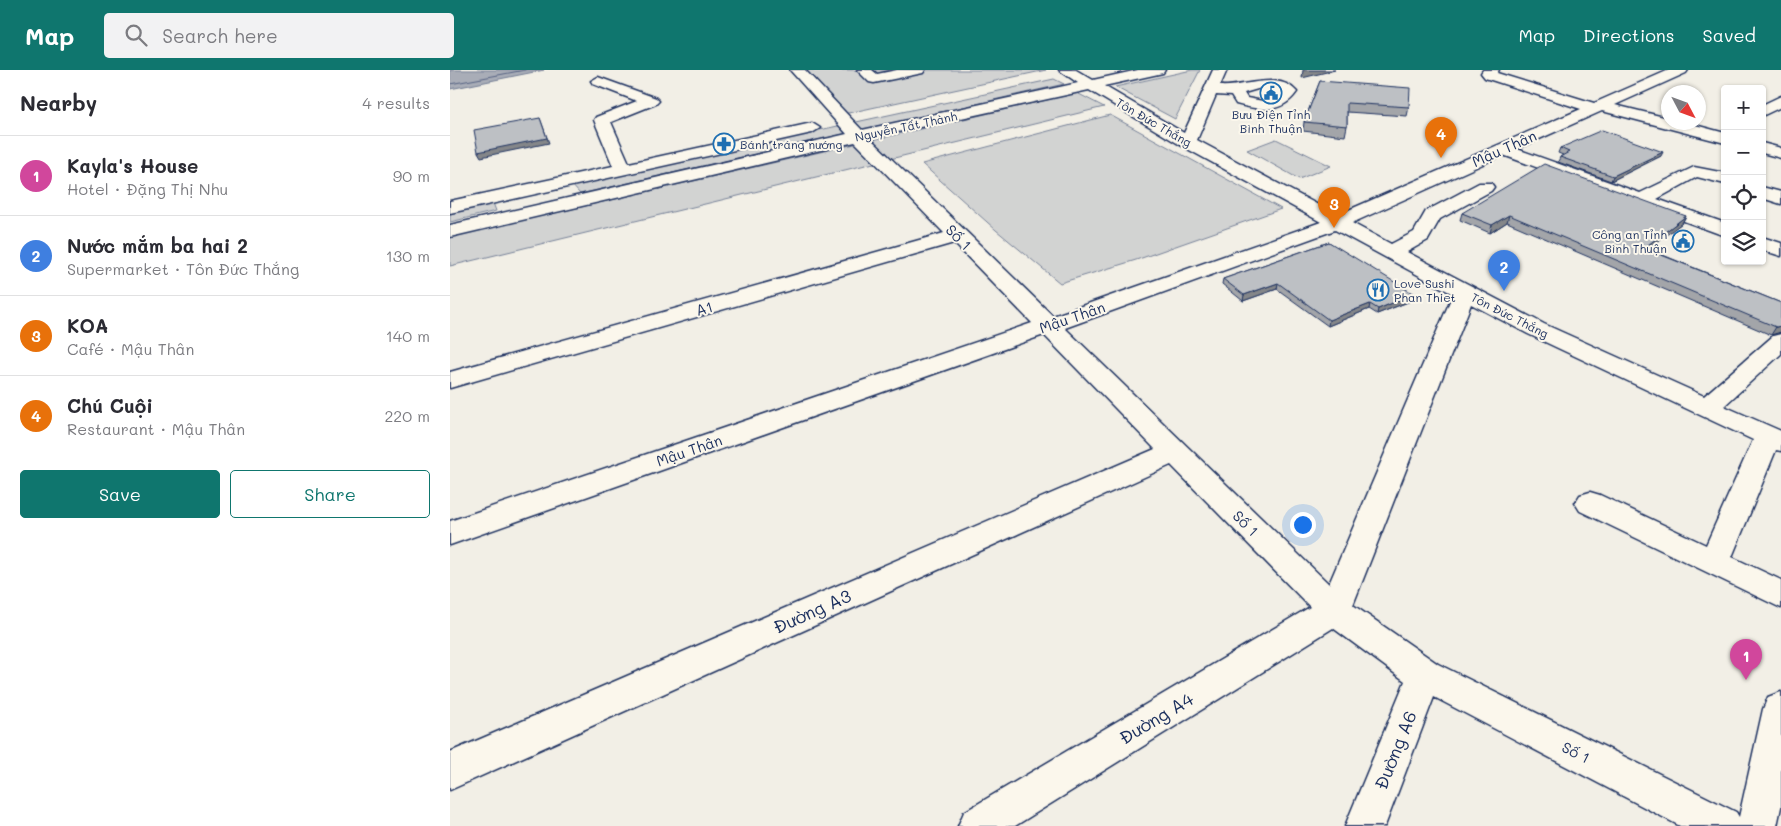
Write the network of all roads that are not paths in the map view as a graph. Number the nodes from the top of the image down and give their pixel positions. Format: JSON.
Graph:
{"nodes":[{"id":1,"x":797,"y":70,"type":"edge"},
{"id":2,"x":864,"y":70,"type":"edge"},
{"id":3,"x":918,"y":70,"type":"edge"},
{"id":4,"x":1158,"y":70,"type":"edge"},
{"id":5,"x":1220,"y":70,"type":"edge"},
{"id":6,"x":1492,"y":70,"type":"edge"},
{"id":7,"x":1674,"y":71,"type":"edge"},
{"id":8,"x":614,"y":74,"type":"dead end"},
{"id":9,"x":1075,"y":74,"type":"edge"},
{"id":10,"x":1050,"y":76,"type":"dead end"},
{"id":11,"x":1212,"y":90,"type":"junction"},
{"id":12,"x":1236,"y":92,"type":"dead end"},
{"id":13,"x":1781,"y":101,"type":"edge"},
{"id":14,"x":1104,"y":107,"type":"dead end"},
{"id":15,"x":1599,"y":107,"type":"junction"},
{"id":16,"x":1766,"y":109,"type":"edge"},
{"id":17,"x":857,"y":129,"type":"junction"},
{"id":18,"x":1721,"y":135,"type":"edge"},
{"id":19,"x":1188,"y":142,"type":"junction"},
{"id":20,"x":1502,"y":149,"type":"junction"},
{"id":21,"x":1766,"y":149,"type":"edge"},
{"id":22,"x":1781,"y":153,"type":"edge"},
{"id":23,"x":622,"y":169,"type":"junction"},
{"id":24,"x":1721,"y":178,"type":"edge"},
{"id":25,"x":524,"y":187,"type":"junction"},
{"id":26,"x":1485,"y":187,"type":"dead end"},
{"id":27,"x":1766,"y":193,"type":"edge"},
{"id":28,"x":1781,"y":198,"type":"edge"},
{"id":29,"x":1643,"y":200,"type":"junction"},
{"id":30,"x":450,"y":207,"type":"edge"},
{"id":31,"x":530,"y":213,"type":"junction"},
{"id":32,"x":1338,"y":222,"type":"junction"},
{"id":33,"x":1721,"y":229,"type":"edge"},
{"id":34,"x":450,"y":231,"type":"edge"},
{"id":35,"x":957,"y":236,"type":"junction"},
{"id":36,"x":450,"y":237,"type":"edge"},
{"id":37,"x":1766,"y":244,"type":"edge"},
{"id":38,"x":1781,"y":250,"type":"edge"},
{"id":39,"x":1392,"y":251,"type":"junction"},
{"id":40,"x":1465,"y":292,"type":"junction"},
{"id":41,"x":1047,"y":325,"type":"junction"},
{"id":42,"x":1781,"y":341,"type":"edge"},
{"id":43,"x":450,"y":380,"type":"edge"},
{"id":44,"x":1706,"y":408,"type":"junction"},
{"id":45,"x":1775,"y":440,"type":"edge"},
{"id":46,"x":1174,"y":452,"type":"junction"},
{"id":47,"x":1590,"y":503,"type":"dead end"},
{"id":48,"x":450,"y":532,"type":"edge"},
{"id":49,"x":1714,"y":563,"type":"junction"},
{"id":50,"x":1781,"y":595,"type":"edge"},
{"id":51,"x":1334,"y":610,"type":"junction"},
{"id":52,"x":1425,"y":675,"type":"junction"},
{"id":53,"x":1781,"y":709,"type":"edge"},
{"id":54,"x":450,"y":771,"type":"edge"},
{"id":55,"x":978,"y":826,"type":"edge"},
{"id":56,"x":1365,"y":826,"type":"edge"},
{"id":57,"x":1722,"y":826,"type":"edge"},
{"id":58,"x":1757,"y":826,"type":"edge"}],
"edges":[{"from":1,"to":17,"type":"street","name":"Số 1"},
{"from":2,"to":3,"type":"street"},
{"from":4,"to":9,"type":"street","name":"Nguyễn Tất Thành"},
{"from":5,"to":11,"type":"street"},
{"from":6,"to":15,"type":"street"},
{"from":7,"to":15,"type":"street","name":"Mậu Thân"},
{"from":8,"to":23,"type":"street"},
{"from":9,"to":10,"type":"street","name":"Nguyễn Tất Thành"},
{"from":9,"to":17,"type":"street","name":"Nguyễn Tất Thành"},
{"from":9,"to":19,"type":"street","name":"Tôn Đức Thắng"},
{"from":11,"to":12,"type":"street"},
{"from":11,"to":19,"type":"street"},
{"from":13,"to":16,"type":"street"},
{"from":14,"to":17,"type":"street"},
{"from":15,"to":18,"type":"street"},
{"from":15,"to":20,"type":"street","name":"Mậu Thân"},
{"from":17,"to":23,"type":"street","name":"Nguyễn Tất Thành"},
{"from":17,"to":31,"type":"street","name":"Nguyễn Tất Thành"},
{"from":17,"to":35,"type":"street","name":"Số 1"},
{"from":17,"to":36,"type":"street"},
{"from":19,"to":32,"type":"street","name":"Tôn Đức Thắng"},
{"from":20,"to":29,"type":"street"},
{"from":20,"to":32,"type":"street","name":"Mậu Thân"},
{"from":21,"to":22,"type":"street"},
{"from":23,"to":25,"type":"street","name":"Nguyễn Tất Thành"},
{"from":24,"to":29,"type":"street"},
{"from":25,"to":30,"type":"street","name":"Nguyễn Tất Thành"},
{"from":25,"to":31,"type":"street"},
{"from":26,"to":39,"type":"street"},
{"from":27,"to":28,"type":"street"},
{"from":29,"to":33,"type":"street"},
{"from":31,"to":34,"type":"street","name":"Nguyễn Tất Thành"},
{"from":32,"to":39,"type":"street","name":"Tôn Đức Thắng"},
{"from":32,"to":41,"type":"street","name":"Mậu Thân"},
{"from":35,"to":41,"type":"street","name":"Số 1"},
{"from":35,"to":43,"type":"street","name":"A1"},
{"from":37,"to":38,"type":"street"},
{"from":39,"to":40,"type":"street","name":"Tôn Đức Thắng"},
{"from":40,"to":44,"type":"street","name":"Tôn Đức Thắng"},
{"from":40,"to":51,"type":"street"},
{"from":41,"to":46,"type":"street","name":"Số 1"},
{"from":41,"to":48,"type":"street","name":"Mậu Thân"},
{"from":42,"to":44,"type":"street"},
{"from":44,"to":45,"type":"street","name":"Tôn Đức Thắng"},
{"from":45,"to":49,"type":"street"},
{"from":46,"to":51,"type":"street","name":"Số 1"},
{"from":46,"to":54,"type":"street","name":"Đường A3"},
{"from":47,"to":49,"type":"street"},
{"from":49,"to":50,"type":"street"},
{"from":51,"to":52,"type":"street","name":"Số 1"},
{"from":51,"to":55,"type":"street","name":"Đường A4"},
{"from":52,"to":56,"type":"street","name":"Đường A6"},
{"from":52,"to":57,"type":"street","name":"Số 1"},
{"from":53,"to":58,"type":"street"}]}
